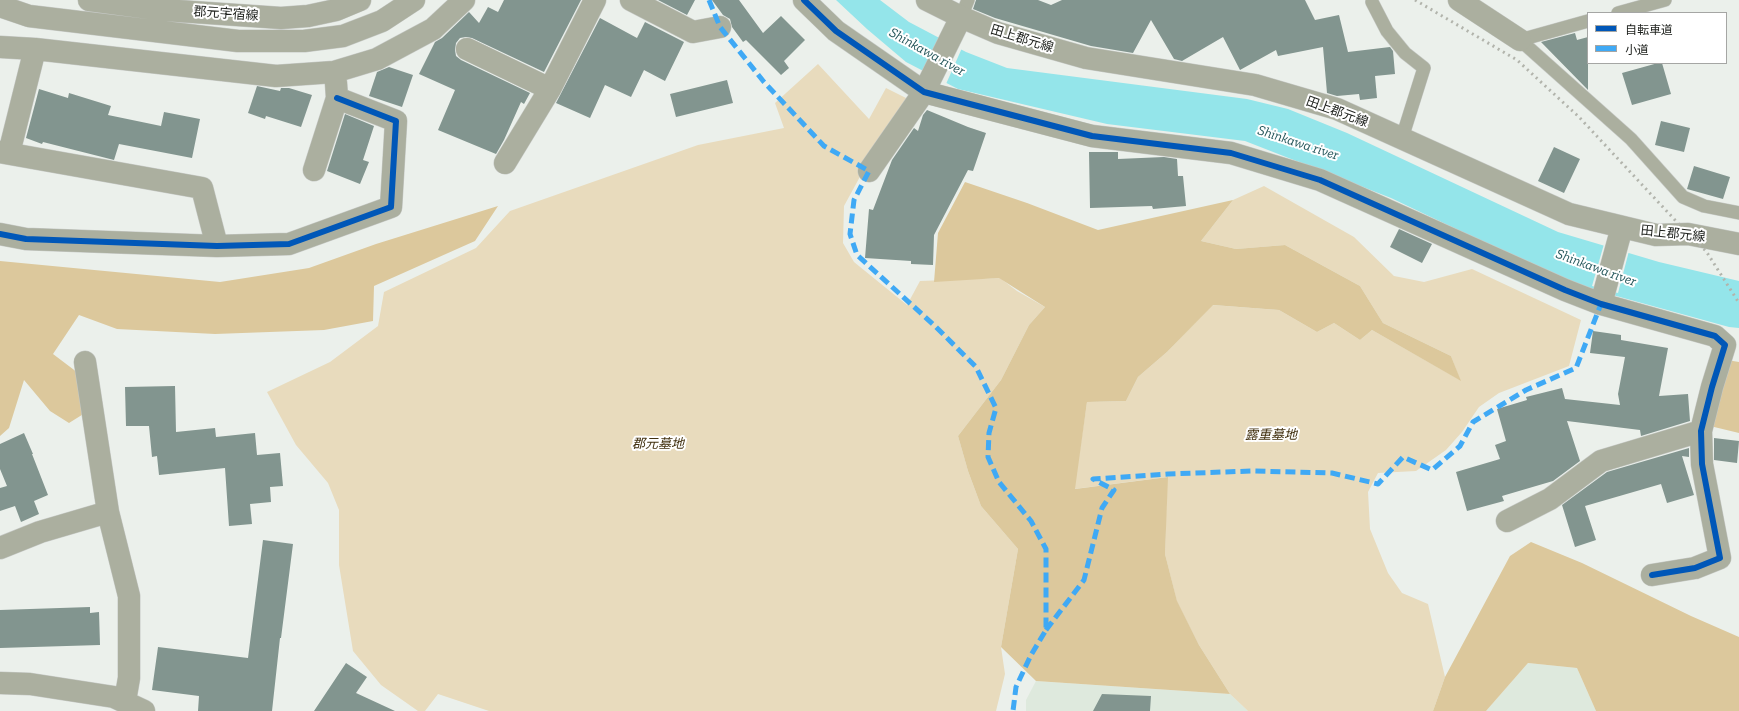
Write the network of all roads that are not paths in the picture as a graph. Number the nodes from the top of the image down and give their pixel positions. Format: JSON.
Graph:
{"nodes":[{"id":1,"x":89,"y":0,"type":"edge"},
{"id":2,"x":360,"y":0,"type":"edge"},
{"id":3,"x":414,"y":0,"type":"edge"},
{"id":4,"x":464,"y":0,"type":"edge"},
{"id":5,"x":595,"y":0,"type":"edge"},
{"id":6,"x":630,"y":0,"type":"edge"},
{"id":7,"x":804,"y":0,"type":"edge"},
{"id":8,"x":927,"y":0,"type":"edge"},
{"id":9,"x":1459,"y":0,"type":"edge"},
{"id":10,"x":1665,"y":0,"type":"edge"},
{"id":11,"x":1372,"y":2,"type":"dead end"},
{"id":12,"x":0,"y":6,"type":"edge"},
{"id":13,"x":964,"y":9,"type":"edge"},
{"id":14,"x":1622,"y":12,"type":"edge"},
{"id":15,"x":1587,"y":21,"type":"edge"},
{"id":16,"x":720,"y":27,"type":"dead end"},
{"id":17,"x":1520,"y":40,"type":"junction"},
{"id":18,"x":0,"y":46,"type":"edge"},
{"id":19,"x":35,"y":49,"type":"junction"},
{"id":20,"x":467,"y":49,"type":"dead end"},
{"id":21,"x":334,"y":72,"type":"junction"},
{"id":22,"x":550,"y":89,"type":"junction"},
{"id":23,"x":924,"y":92,"type":"junction"},
{"id":24,"x":338,"y":98,"type":"junction"},
{"id":25,"x":1402,"y":138,"type":"junction"},
{"id":26,"x":5,"y":152,"type":"edge"},
{"id":27,"x":505,"y":163,"type":"dead end"},
{"id":28,"x":314,"y":170,"type":"dead end"},
{"id":29,"x":869,"y":171,"type":"dead end"},
{"id":30,"x":1739,"y":213,"type":"edge"},
{"id":31,"x":1622,"y":227,"type":"junction"},
{"id":32,"x":0,"y":234,"type":"edge"},
{"id":33,"x":1739,"y":244,"type":"edge"},
{"id":34,"x":217,"y":246,"type":"junction"},
{"id":35,"x":1601,"y":304,"type":"junction"},
{"id":36,"x":85,"y":362,"type":"dead end"},
{"id":37,"x":1701,"y":431,"type":"junction"},
{"id":38,"x":108,"y":512,"type":"junction"},
{"id":39,"x":1507,"y":521,"type":"dead end"},
{"id":40,"x":0,"y":548,"type":"edge"},
{"id":41,"x":1652,"y":575,"type":"dead end"},
{"id":42,"x":0,"y":683,"type":"edge"},
{"id":43,"x":116,"y":703,"type":"edge"},
{"id":44,"x":144,"y":711,"type":"edge"}],
"edges":[{"from":1,"to":2,"type":"street","name":"郡元宇宿線"},
{"from":3,"to":12,"type":"street"},
{"from":4,"to":21,"type":"street"},
{"from":5,"to":22,"type":"street"},
{"from":6,"to":16,"type":"street"},
{"from":7,"to":23,"type":"street"},
{"from":8,"to":13,"type":"street","name":"田上郡元線"},
{"from":9,"to":17,"type":"street"},
{"from":10,"to":14,"type":"lane"},
{"from":11,"to":25,"type":"lane"},
{"from":13,"to":23,"type":"street"},
{"from":13,"to":25,"type":"street","name":"田上郡元線"},
{"from":15,"to":17,"type":"lane"},
{"from":17,"to":30,"type":"lane"},
{"from":18,"to":19,"type":"street"},
{"from":19,"to":21,"type":"street"},
{"from":19,"to":26,"type":"street"},
{"from":20,"to":22,"type":"street"},
{"from":21,"to":24,"type":"street"},
{"from":22,"to":27,"type":"street"},
{"from":23,"to":29,"type":"street"},
{"from":23,"to":35,"type":"street"},
{"from":24,"to":28,"type":"street"},
{"from":24,"to":34,"type":"street"},
{"from":25,"to":31,"type":"street","name":"田上郡元線"},
{"from":26,"to":34,"type":"street"},
{"from":31,"to":33,"type":"street","name":"田上郡元線"},
{"from":31,"to":35,"type":"street"},
{"from":32,"to":34,"type":"street"},
{"from":35,"to":37,"type":"street"},
{"from":36,"to":38,"type":"street"},
{"from":37,"to":39,"type":"street"},
{"from":37,"to":41,"type":"street"},
{"from":38,"to":40,"type":"street"},
{"from":38,"to":43,"type":"street"},
{"from":42,"to":43,"type":"street"},
{"from":43,"to":44,"type":"street"}]}
